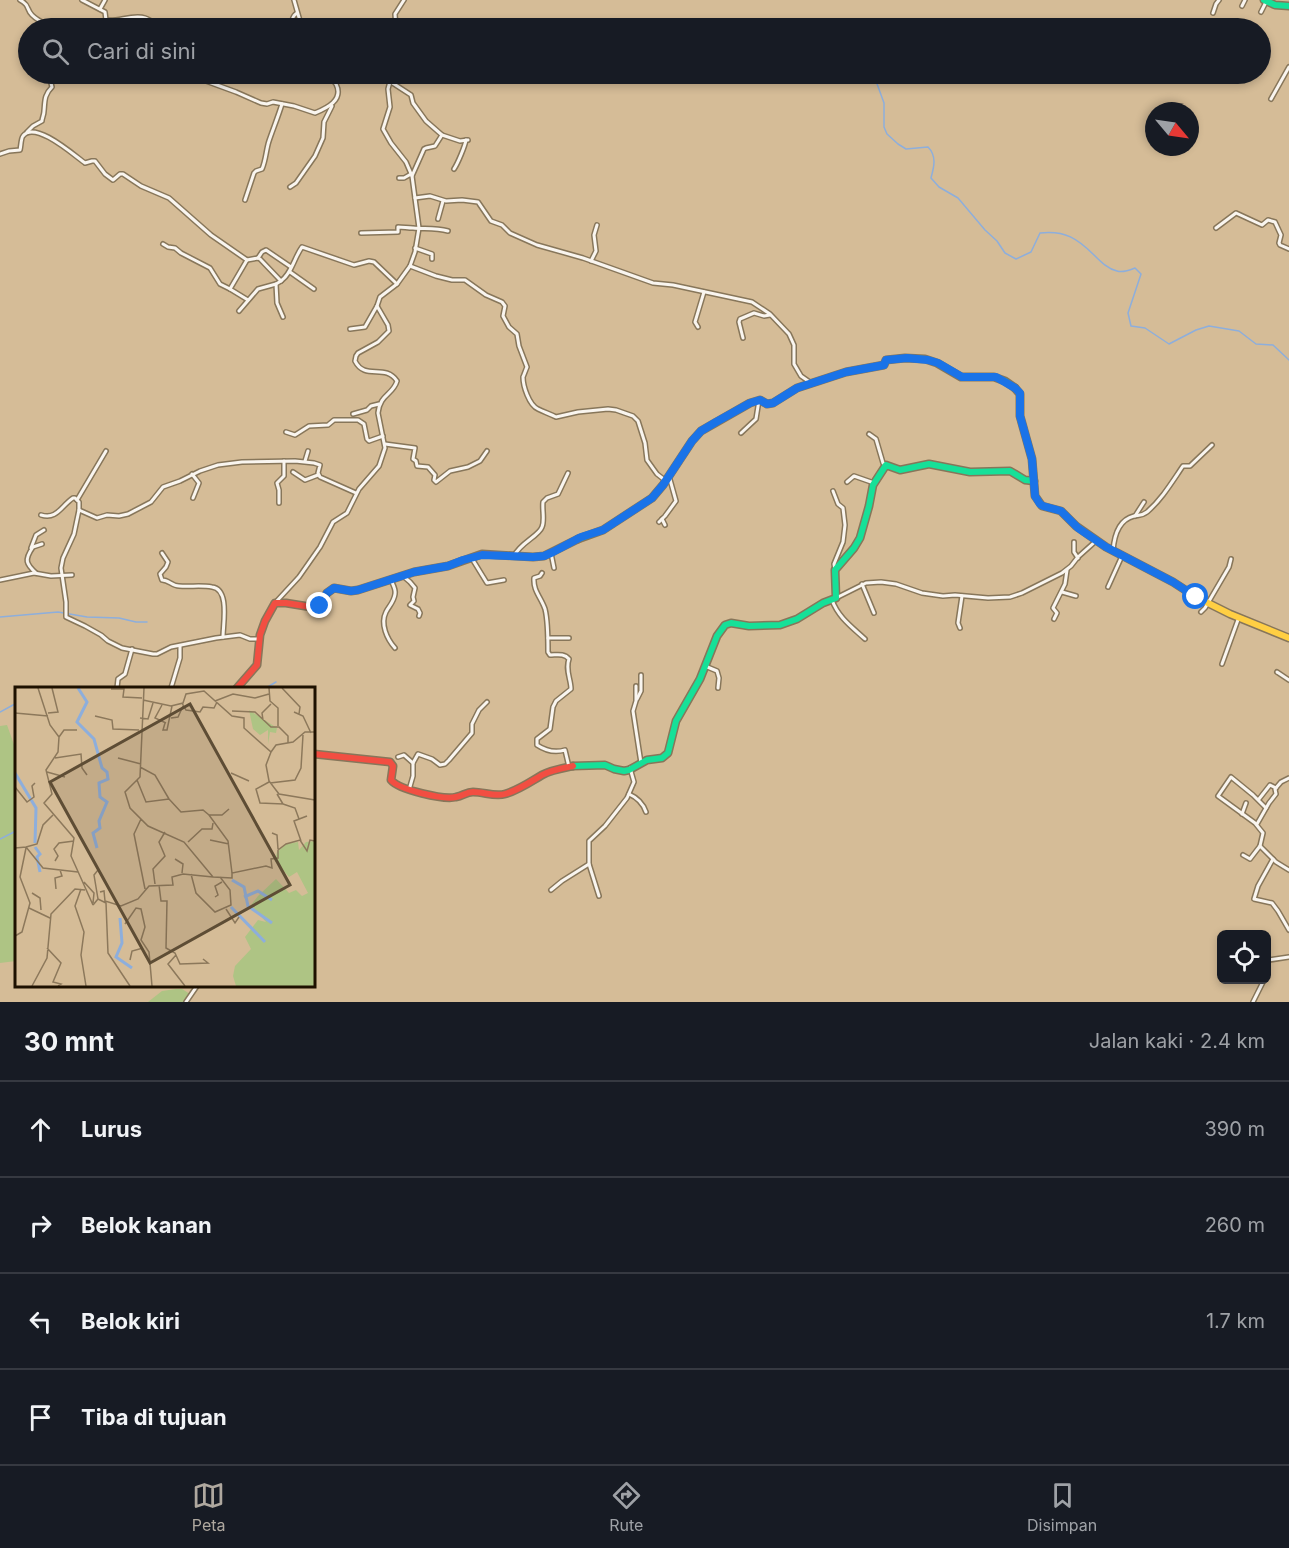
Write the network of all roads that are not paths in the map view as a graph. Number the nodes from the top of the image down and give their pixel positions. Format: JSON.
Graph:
{"nodes":[{"id":1,"x":20,"y":0,"type":"edge"},
{"id":2,"x":82,"y":0,"type":"edge"},
{"id":3,"x":105,"y":0,"type":"edge"},
{"id":4,"x":294,"y":0,"type":"edge"},
{"id":5,"x":404,"y":0,"type":"edge"},
{"id":6,"x":1219,"y":0,"type":"edge"},
{"id":7,"x":1245,"y":0,"type":"edge"},
{"id":8,"x":26,"y":1,"type":"edge"},
{"id":9,"x":1265,"y":1,"type":"edge"},
{"id":10,"x":1242,"y":6,"type":"dead end"},
{"id":11,"x":1289,"y":6,"type":"edge"},
{"id":12,"x":100,"y":9,"type":"junction"},
{"id":13,"x":1261,"y":12,"type":"dead end"},
{"id":14,"x":297,"y":13,"type":"junction"},
{"id":15,"x":1213,"y":13,"type":"dead end"},
{"id":16,"x":37,"y":18,"type":"edge"},
{"id":17,"x":106,"y":18,"type":"edge"},
{"id":18,"x":294,"y":18,"type":"edge"},
{"id":19,"x":299,"y":18,"type":"edge"},
{"id":20,"x":395,"y":18,"type":"edge"},
{"id":21,"x":1289,"y":67,"type":"edge"},
{"id":22,"x":51,"y":84,"type":"edge"},
{"id":23,"x":214,"y":84,"type":"edge"},
{"id":24,"x":335,"y":84,"type":"edge"},
{"id":25,"x":390,"y":84,"type":"edge"},
{"id":26,"x":394,"y":84,"type":"edge"},
{"id":27,"x":1271,"y":99,"type":"dead end"},
{"id":28,"x":282,"y":104,"type":"junction"},
{"id":29,"x":332,"y":105,"type":"junction"},
{"id":30,"x":26,"y":134,"type":"junction"},
{"id":31,"x":442,"y":135,"type":"junction"},
{"id":32,"x":0,"y":154,"type":"edge"},
{"id":33,"x":454,"y":169,"type":"dead end"},
{"id":34,"x":411,"y":175,"type":"junction"},
{"id":35,"x":399,"y":178,"type":"dead end"},
{"id":36,"x":290,"y":187,"type":"dead end"},
{"id":37,"x":415,"y":198,"type":"junction"},
{"id":38,"x":245,"y":200,"type":"dead end"},
{"id":39,"x":443,"y":201,"type":"junction"},
{"id":40,"x":438,"y":219,"type":"dead end"},
{"id":41,"x":597,"y":225,"type":"dead end"},
{"id":42,"x":419,"y":228,"type":"junction"},
{"id":43,"x":1216,"y":228,"type":"dead end"},
{"id":44,"x":448,"y":231,"type":"dead end"},
{"id":45,"x":361,"y":233,"type":"dead end"},
{"id":46,"x":163,"y":244,"type":"dead end"},
{"id":47,"x":415,"y":248,"type":"junction"},
{"id":48,"x":1289,"y":249,"type":"edge"},
{"id":49,"x":258,"y":258,"type":"junction"},
{"id":50,"x":432,"y":259,"type":"dead end"},
{"id":51,"x":247,"y":260,"type":"junction"},
{"id":52,"x":591,"y":261,"type":"junction"},
{"id":53,"x":410,"y":266,"type":"junction"},
{"id":54,"x":291,"y":267,"type":"junction"},
{"id":55,"x":290,"y":272,"type":"junction"},
{"id":56,"x":281,"y":281,"type":"junction"},
{"id":57,"x":276,"y":284,"type":"junction"},
{"id":58,"x":397,"y":284,"type":"junction"},
{"id":59,"x":230,"y":289,"type":"junction"},
{"id":60,"x":314,"y":289,"type":"dead end"},
{"id":61,"x":704,"y":291,"type":"junction"},
{"id":62,"x":248,"y":300,"type":"junction"},
{"id":63,"x":377,"y":306,"type":"junction"},
{"id":64,"x":239,"y":311,"type":"dead end"},
{"id":65,"x":770,"y":314,"type":"junction"},
{"id":66,"x":283,"y":317,"type":"dead end"},
{"id":67,"x":698,"y":327,"type":"dead end"},
{"id":68,"x":350,"y":329,"type":"dead end"},
{"id":69,"x":743,"y":338,"type":"dead end"},
{"id":70,"x":811,"y":383,"type":"junction"},
{"id":71,"x":759,"y":400,"type":"junction"},
{"id":72,"x":380,"y":404,"type":"junction"},
{"id":73,"x":353,"y":414,"type":"dead end"},
{"id":74,"x":286,"y":432,"type":"dead end"},
{"id":75,"x":741,"y":433,"type":"dead end"},
{"id":76,"x":868,"y":434,"type":"dead end"},
{"id":77,"x":383,"y":436,"type":"junction"},
{"id":78,"x":385,"y":444,"type":"junction"},
{"id":79,"x":1212,"y":445,"type":"dead end"},
{"id":80,"x":106,"y":451,"type":"dead end"},
{"id":81,"x":308,"y":451,"type":"dead end"},
{"id":82,"x":487,"y":451,"type":"dead end"},
{"id":83,"x":284,"y":461,"type":"junction"},
{"id":84,"x":305,"y":461,"type":"junction"},
{"id":85,"x":886,"y":465,"type":"junction"},
{"id":86,"x":293,"y":472,"type":"dead end"},
{"id":87,"x":568,"y":473,"type":"dead end"},
{"id":88,"x":192,"y":474,"type":"junction"},
{"id":89,"x":318,"y":475,"type":"junction"},
{"id":90,"x":668,"y":478,"type":"junction"},
{"id":91,"x":1034,"y":481,"type":"junction"},
{"id":92,"x":847,"y":482,"type":"dead end"},
{"id":93,"x":874,"y":483,"type":"junction"},
{"id":94,"x":833,"y":491,"type":"dead end"},
{"id":95,"x":356,"y":493,"type":"junction"},
{"id":96,"x":193,"y":498,"type":"dead end"},
{"id":97,"x":77,"y":500,"type":"junction"},
{"id":98,"x":1144,"y":502,"type":"dead end"},
{"id":99,"x":279,"y":503,"type":"dead end"},
{"id":100,"x":79,"y":510,"type":"junction"},
{"id":101,"x":41,"y":515,"type":"dead end"},
{"id":102,"x":1135,"y":516,"type":"junction"},
{"id":103,"x":665,"y":525,"type":"dead end"},
{"id":104,"x":44,"y":530,"type":"dead end"},
{"id":105,"x":1097,"y":540,"type":"junction"},
{"id":106,"x":1074,"y":542,"type":"dead end"},
{"id":107,"x":42,"y":544,"type":"dead end"},
{"id":108,"x":31,"y":549,"type":"junction"},
{"id":109,"x":1113,"y":551,"type":"junction"},
{"id":110,"x":162,"y":553,"type":"dead end"},
{"id":111,"x":551,"y":553,"type":"junction"},
{"id":112,"x":514,"y":556,"type":"junction"},
{"id":113,"x":1122,"y":556,"type":"junction"},
{"id":114,"x":471,"y":557,"type":"junction"},
{"id":115,"x":1078,"y":558,"type":"junction"},
{"id":116,"x":1231,"y":559,"type":"dead end"},
{"id":117,"x":554,"y":568,"type":"dead end"},
{"id":118,"x":1066,"y":569,"type":"junction"},
{"id":119,"x":835,"y":570,"type":"junction"},
{"id":120,"x":36,"y":573,"type":"junction"},
{"id":121,"x":542,"y":573,"type":"dead end"},
{"id":122,"x":72,"y":575,"type":"dead end"},
{"id":123,"x":61,"y":576,"type":"junction"},
{"id":124,"x":403,"y":576,"type":"junction"},
{"id":125,"x":0,"y":580,"type":"edge"},
{"id":126,"x":392,"y":580,"type":"junction"},
{"id":127,"x":504,"y":580,"type":"dead end"},
{"id":128,"x":862,"y":584,"type":"junction"},
{"id":129,"x":1108,"y":587,"type":"dead end"},
{"id":130,"x":1062,"y":592,"type":"junction"},
{"id":131,"x":962,"y":596,"type":"junction"},
{"id":132,"x":1076,"y":596,"type":"dead end"},
{"id":133,"x":834,"y":599,"type":"junction"},
{"id":134,"x":275,"y":603,"type":"junction"},
{"id":135,"x":1208,"y":603,"type":"junction"},
{"id":136,"x":1201,"y":612,"type":"dead end"},
{"id":137,"x":874,"y":613,"type":"dead end"},
{"id":138,"x":419,"y":616,"type":"dead end"},
{"id":139,"x":1239,"y":617,"type":"junction"},
{"id":140,"x":1054,"y":620,"type":"dead end"},
{"id":141,"x":960,"y":628,"type":"dead end"},
{"id":142,"x":223,"y":637,"type":"junction"},
{"id":143,"x":548,"y":638,"type":"junction"},
{"id":144,"x":568,"y":638,"type":"dead end"},
{"id":145,"x":1289,"y":638,"type":"edge"},
{"id":146,"x":259,"y":639,"type":"junction"},
{"id":147,"x":865,"y":639,"type":"dead end"},
{"id":148,"x":180,"y":646,"type":"junction"},
{"id":149,"x":395,"y":648,"type":"dead end"},
{"id":150,"x":132,"y":649,"type":"junction"},
{"id":151,"x":1222,"y":664,"type":"dead end"},
{"id":152,"x":705,"y":666,"type":"junction"},
{"id":153,"x":1277,"y":672,"type":"dead end"},
{"id":154,"x":641,"y":675,"type":"dead end"},
{"id":155,"x":1288,"y":678,"type":"edge"},
{"id":156,"x":636,"y":686,"type":"dead end"},
{"id":157,"x":117,"y":687,"type":"edge"},
{"id":158,"x":171,"y":687,"type":"edge"},
{"id":159,"x":238,"y":687,"type":"edge"},
{"id":160,"x":718,"y":688,"type":"dead end"},
{"id":161,"x":636,"y":701,"type":"junction"},
{"id":162,"x":487,"y":702,"type":"dead end"},
{"id":163,"x":315,"y":754,"type":"edge"},
{"id":164,"x":398,"y":757,"type":"dead end"},
{"id":165,"x":413,"y":763,"type":"junction"},
{"id":166,"x":641,"y":763,"type":"junction"},
{"id":167,"x":569,"y":767,"type":"junction"},
{"id":168,"x":630,"y":768,"type":"junction"},
{"id":169,"x":1289,"y":778,"type":"edge"},
{"id":170,"x":1276,"y":788,"type":"junction"},
{"id":171,"x":409,"y":790,"type":"junction"},
{"id":172,"x":629,"y":794,"type":"junction"},
{"id":173,"x":1258,"y":799,"type":"junction"},
{"id":174,"x":1246,"y":803,"type":"dead end"},
{"id":175,"x":1266,"y":808,"type":"junction"},
{"id":176,"x":646,"y":812,"type":"dead end"},
{"id":177,"x":1242,"y":814,"type":"junction"},
{"id":178,"x":1257,"y":824,"type":"junction"},
{"id":179,"x":1260,"y":846,"type":"junction"},
{"id":180,"x":1243,"y":855,"type":"dead end"},
{"id":181,"x":1273,"y":859,"type":"junction"},
{"id":182,"x":589,"y":864,"type":"junction"},
{"id":183,"x":1289,"y":870,"type":"edge"},
{"id":184,"x":551,"y":890,"type":"dead end"},
{"id":185,"x":599,"y":896,"type":"dead end"},
{"id":186,"x":1289,"y":930,"type":"edge"},
{"id":187,"x":1289,"y":957,"type":"edge"},
{"id":188,"x":1271,"y":960,"type":"edge"},
{"id":189,"x":1262,"y":984,"type":"edge"},
{"id":190,"x":195,"y":987,"type":"edge"},
{"id":191,"x":186,"y":1002,"type":"edge"},
{"id":192,"x":1253,"y":1002,"type":"edge"}],
"edges":[{"from":1,"to":8,"type":"street"},
{"from":2,"to":12,"type":"street"},
{"from":3,"to":12,"type":"street"},
{"from":4,"to":14,"type":"street"},
{"from":5,"to":20,"type":"street"},
{"from":6,"to":15,"type":"street"},
{"from":7,"to":10,"type":"street"},
{"from":8,"to":16,"type":"street"},
{"from":9,"to":11,"type":"street"},
{"from":9,"to":13,"type":"street"},
{"from":12,"to":17,"type":"street"},
{"from":14,"to":18,"type":"street"},
{"from":14,"to":19,"type":"street"},
{"from":21,"to":27,"type":"street"},
{"from":22,"to":30,"type":"street"},
{"from":23,"to":28,"type":"street"},
{"from":24,"to":29,"type":"street"},
{"from":25,"to":34,"type":"street"},
{"from":26,"to":31,"type":"street"},
{"from":28,"to":29,"type":"street"},
{"from":28,"to":38,"type":"street"},
{"from":29,"to":36,"type":"street"},
{"from":30,"to":32,"type":"street"},
{"from":30,"to":51,"type":"street"},
{"from":31,"to":33,"type":"street"},
{"from":31,"to":34,"type":"street"},
{"from":34,"to":35,"type":"street"},
{"from":34,"to":37,"type":"street"},
{"from":37,"to":39,"type":"street"},
{"from":37,"to":42,"type":"street"},
{"from":39,"to":40,"type":"street"},
{"from":39,"to":52,"type":"street"},
{"from":41,"to":52,"type":"street"},
{"from":42,"to":44,"type":"street"},
{"from":42,"to":45,"type":"street"},
{"from":42,"to":47,"type":"street"},
{"from":43,"to":48,"type":"street"},
{"from":46,"to":59,"type":"street"},
{"from":47,"to":50,"type":"street"},
{"from":47,"to":53,"type":"street"},
{"from":49,"to":51,"type":"street"},
{"from":49,"to":54,"type":"street"},
{"from":49,"to":56,"type":"street"},
{"from":51,"to":59,"type":"street"},
{"from":52,"to":61,"type":"street"},
{"from":53,"to":58,"type":"street"},
{"from":53,"to":90,"type":"street"},
{"from":54,"to":55,"type":"street"},
{"from":54,"to":58,"type":"street"},
{"from":55,"to":56,"type":"street"},
{"from":55,"to":60,"type":"street"},
{"from":56,"to":57,"type":"street"},
{"from":57,"to":62,"type":"street"},
{"from":57,"to":66,"type":"street"},
{"from":58,"to":63,"type":"street"},
{"from":59,"to":62,"type":"street"},
{"from":61,"to":65,"type":"street"},
{"from":61,"to":67,"type":"street"},
{"from":62,"to":64,"type":"street"},
{"from":63,"to":68,"type":"street"},
{"from":63,"to":72,"type":"street"},
{"from":65,"to":69,"type":"street"},
{"from":65,"to":70,"type":"street"},
{"from":70,"to":71,"type":"street"},
{"from":70,"to":91,"type":"street"},
{"from":71,"to":75,"type":"street"},
{"from":71,"to":90,"type":"street"},
{"from":72,"to":73,"type":"street"},
{"from":72,"to":77,"type":"street"},
{"from":74,"to":77,"type":"street"},
{"from":76,"to":85,"type":"street"},
{"from":77,"to":78,"type":"street"},
{"from":78,"to":82,"type":"street"},
{"from":78,"to":95,"type":"street"},
{"from":79,"to":102,"type":"street"},
{"from":80,"to":97,"type":"street"},
{"from":81,"to":84,"type":"street"},
{"from":83,"to":84,"type":"street"},
{"from":83,"to":88,"type":"street"},
{"from":83,"to":99,"type":"street"},
{"from":84,"to":89,"type":"street"},
{"from":85,"to":91,"type":"street"},
{"from":85,"to":93,"type":"street"},
{"from":86,"to":89,"type":"street"},
{"from":87,"to":112,"type":"street"},
{"from":88,"to":96,"type":"street"},
{"from":88,"to":100,"type":"street"},
{"from":89,"to":95,"type":"street"},
{"from":90,"to":103,"type":"street"},
{"from":90,"to":111,"type":"street"},
{"from":91,"to":105,"type":"street"},
{"from":92,"to":93,"type":"street"},
{"from":93,"to":119,"type":"street"},
{"from":94,"to":119,"type":"street"},
{"from":95,"to":134,"type":"street"},
{"from":97,"to":100,"type":"street"},
{"from":97,"to":101,"type":"street"},
{"from":98,"to":102,"type":"street"},
{"from":100,"to":123,"type":"street"},
{"from":102,"to":109,"type":"street"},
{"from":104,"to":108,"type":"street"},
{"from":105,"to":109,"type":"street"},
{"from":105,"to":115,"type":"street"},
{"from":106,"to":115,"type":"street"},
{"from":107,"to":108,"type":"street"},
{"from":108,"to":120,"type":"street"},
{"from":109,"to":113,"type":"street"},
{"from":110,"to":142,"type":"street"},
{"from":111,"to":112,"type":"street"},
{"from":111,"to":117,"type":"street"},
{"from":112,"to":114,"type":"street"},
{"from":113,"to":129,"type":"street"},
{"from":113,"to":135,"type":"street"},
{"from":114,"to":124,"type":"street"},
{"from":114,"to":127,"type":"street"},
{"from":115,"to":118,"type":"street"},
{"from":116,"to":135,"type":"street"},
{"from":118,"to":130,"type":"street"},
{"from":118,"to":131,"type":"street"},
{"from":119,"to":133,"type":"street"},
{"from":120,"to":123,"type":"street"},
{"from":120,"to":125,"type":"street"},
{"from":121,"to":143,"type":"street"},
{"from":122,"to":123,"type":"street"},
{"from":123,"to":150,"type":"street"},
{"from":124,"to":126,"type":"street"},
{"from":124,"to":138,"type":"street"},
{"from":126,"to":134,"type":"street"},
{"from":126,"to":149,"type":"street"},
{"from":128,"to":131,"type":"street"},
{"from":128,"to":133,"type":"street"},
{"from":128,"to":137,"type":"street"},
{"from":130,"to":132,"type":"street"},
{"from":130,"to":140,"type":"street"},
{"from":131,"to":141,"type":"street"},
{"from":133,"to":147,"type":"street"},
{"from":133,"to":152,"type":"street"},
{"from":134,"to":146,"type":"street"},
{"from":135,"to":136,"type":"street"},
{"from":135,"to":139,"type":"street"},
{"from":139,"to":145,"type":"street"},
{"from":139,"to":151,"type":"street"},
{"from":142,"to":146,"type":"street"},
{"from":142,"to":148,"type":"street"},
{"from":143,"to":144,"type":"street"},
{"from":143,"to":167,"type":"street"},
{"from":146,"to":159,"type":"street"},
{"from":148,"to":150,"type":"street"},
{"from":148,"to":158,"type":"street"},
{"from":150,"to":157,"type":"street"},
{"from":152,"to":160,"type":"street"},
{"from":152,"to":166,"type":"street"},
{"from":153,"to":155,"type":"street"},
{"from":154,"to":161,"type":"street"},
{"from":156,"to":161,"type":"street"},
{"from":161,"to":166,"type":"street"},
{"from":162,"to":165,"type":"street"},
{"from":163,"to":171,"type":"street"},
{"from":164,"to":165,"type":"street"},
{"from":165,"to":171,"type":"street"},
{"from":166,"to":168,"type":"street"},
{"from":167,"to":168,"type":"street"},
{"from":167,"to":171,"type":"street"},
{"from":168,"to":172,"type":"street"},
{"from":169,"to":170,"type":"street"},
{"from":170,"to":173,"type":"street"},
{"from":170,"to":175,"type":"street"},
{"from":172,"to":176,"type":"street"},
{"from":172,"to":182,"type":"street"},
{"from":173,"to":175,"type":"street"},
{"from":173,"to":177,"type":"street"},
{"from":174,"to":177,"type":"street"},
{"from":175,"to":178,"type":"street"},
{"from":177,"to":178,"type":"street"},
{"from":178,"to":179,"type":"street"},
{"from":179,"to":180,"type":"street"},
{"from":179,"to":181,"type":"street"},
{"from":181,"to":183,"type":"street"},
{"from":181,"to":186,"type":"street"},
{"from":182,"to":184,"type":"street"},
{"from":182,"to":185,"type":"street"},
{"from":187,"to":188,"type":"street"},
{"from":189,"to":192,"type":"street"},
{"from":190,"to":191,"type":"street"}]}
